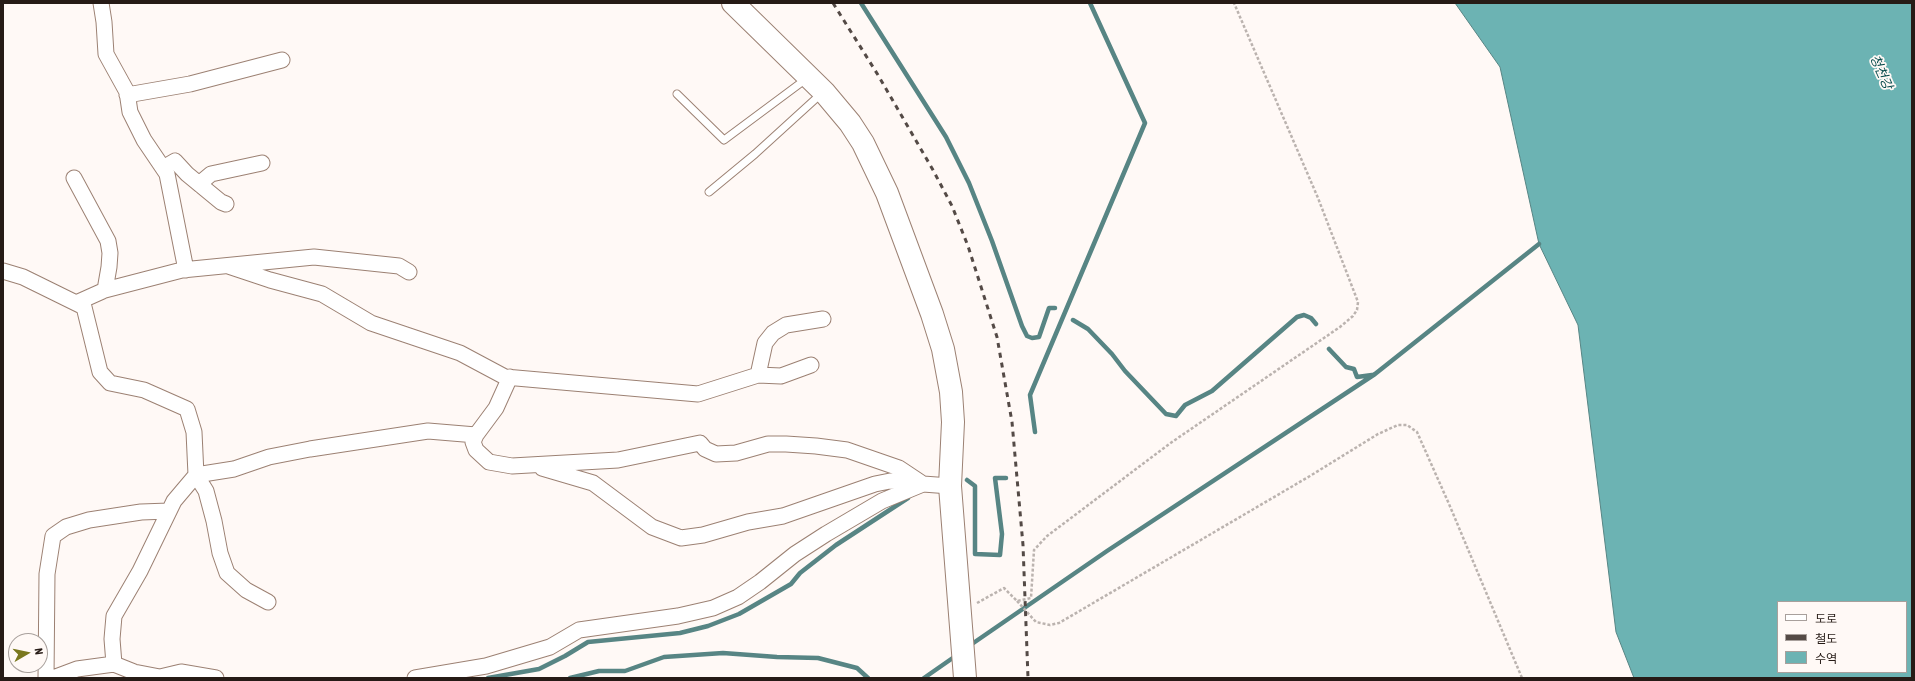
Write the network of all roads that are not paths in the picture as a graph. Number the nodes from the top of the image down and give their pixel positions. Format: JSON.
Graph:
{"nodes":[{"id":1,"x":101,"y":3,"type":"edge"},
{"id":2,"x":733,"y":3,"type":"edge"},
{"id":3,"x":282,"y":60,"type":"dead end"},
{"id":4,"x":816,"y":85,"type":"junction"},
{"id":5,"x":677,"y":94,"type":"dead end"},
{"id":6,"x":127,"y":96,"type":"junction"},
{"id":7,"x":262,"y":163,"type":"dead end"},
{"id":8,"x":163,"y":168,"type":"junction"},
{"id":9,"x":74,"y":178,"type":"dead end"},
{"id":10,"x":199,"y":184,"type":"junction"},
{"id":11,"x":708,"y":192,"type":"dead end"},
{"id":12,"x":226,"y":204,"type":"dead end"},
{"id":13,"x":228,"y":266,"type":"junction"},
{"id":14,"x":186,"y":270,"type":"junction"},
{"id":15,"x":3,"y":271,"type":"edge"},
{"id":16,"x":409,"y":272,"type":"dead end"},
{"id":17,"x":105,"y":290,"type":"junction"},
{"id":18,"x":76,"y":303,"type":"junction"},
{"id":19,"x":823,"y":319,"type":"dead end"},
{"id":20,"x":811,"y":365,"type":"dead end"},
{"id":21,"x":758,"y":375,"type":"junction"},
{"id":22,"x":510,"y":377,"type":"junction"},
{"id":23,"x":476,"y":435,"type":"junction"},
{"id":24,"x":534,"y":465,"type":"junction"},
{"id":25,"x":196,"y":475,"type":"junction"},
{"id":26,"x":923,"y":484,"type":"junction"},
{"id":27,"x":950,"y":486,"type":"junction"},
{"id":28,"x":169,"y":511,"type":"junction"},
{"id":29,"x":268,"y":602,"type":"dead end"},
{"id":30,"x":114,"y":664,"type":"junction"},
{"id":31,"x":964,"y":671,"type":"edge"},
{"id":32,"x":46,"y":678,"type":"edge"},
{"id":33,"x":53,"y":678,"type":"edge"},
{"id":34,"x":216,"y":678,"type":"edge"},
{"id":35,"x":414,"y":678,"type":"edge"}],
"edges":[{"from":1,"to":6,"type":"street"},
{"from":2,"to":4,"type":"main road"},
{"from":3,"to":6,"type":"street"},
{"from":4,"to":5,"type":"lane"},
{"from":4,"to":11,"type":"lane"},
{"from":4,"to":27,"type":"main road"},
{"from":6,"to":8,"type":"street"},
{"from":7,"to":10,"type":"street"},
{"from":8,"to":10,"type":"street"},
{"from":8,"to":14,"type":"street"},
{"from":9,"to":17,"type":"street"},
{"from":10,"to":12,"type":"street"},
{"from":13,"to":14,"type":"street"},
{"from":13,"to":16,"type":"street"},
{"from":13,"to":22,"type":"street"},
{"from":14,"to":17,"type":"street"},
{"from":15,"to":18,"type":"street"},
{"from":17,"to":18,"type":"street"},
{"from":18,"to":25,"type":"street"},
{"from":19,"to":21,"type":"street"},
{"from":20,"to":21,"type":"street"},
{"from":21,"to":22,"type":"street"},
{"from":22,"to":23,"type":"street"},
{"from":23,"to":24,"type":"street"},
{"from":23,"to":25,"type":"street"},
{"from":24,"to":26,"type":"street"},
{"from":24,"to":26,"type":"street"},
{"from":25,"to":28,"type":"street"},
{"from":25,"to":29,"type":"street"},
{"from":26,"to":27,"type":"street"},
{"from":26,"to":35,"type":"street"},
{"from":27,"to":31,"type":"main road"},
{"from":28,"to":30,"type":"street"},
{"from":28,"to":32,"type":"street"},
{"from":30,"to":33,"type":"street"},
{"from":30,"to":34,"type":"street"}]}
